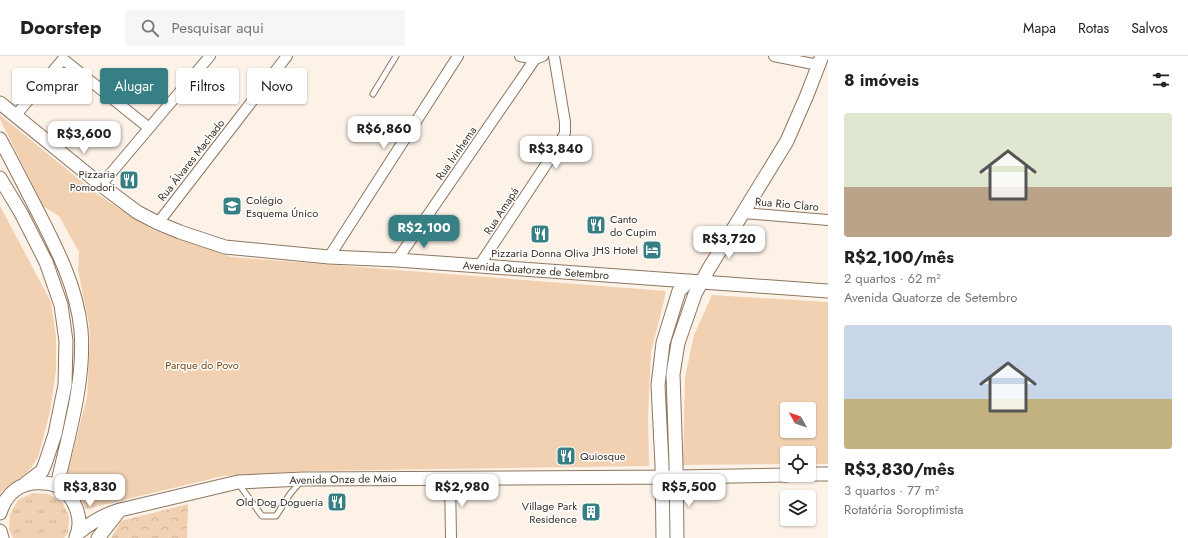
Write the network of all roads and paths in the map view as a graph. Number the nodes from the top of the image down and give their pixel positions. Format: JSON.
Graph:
{"nodes":[{"id":1,"x":287,"y":56,"type":"edge"},
{"id":2,"x":396,"y":56,"type":"edge"},
{"id":3,"x":458,"y":56,"type":"edge"},
{"id":4,"x":520,"y":56,"type":"edge"},
{"id":5,"x":554,"y":56,"type":"edge"},
{"id":6,"x":774,"y":56,"type":"edge"},
{"id":7,"x":207,"y":57,"type":"edge"},
{"id":8,"x":539,"y":57,"type":"edge"},
{"id":9,"x":820,"y":60,"type":"edge"},
{"id":10,"x":373,"y":94,"type":"dead end"},
{"id":11,"x":0,"y":103,"type":"edge"},
{"id":12,"x":16,"y":115,"type":"junction"},
{"id":13,"x":149,"y":128,"type":"junction"},
{"id":14,"x":0,"y":139,"type":"edge"},
{"id":15,"x":0,"y":178,"type":"edge"},
{"id":16,"x":101,"y":185,"type":"junction"},
{"id":17,"x":743,"y":213,"type":"junction"},
{"id":18,"x":828,"y":220,"type":"edge"},
{"id":19,"x":158,"y":223,"type":"junction"},
{"id":20,"x":329,"y":257,"type":"junction"},
{"id":21,"x":396,"y":260,"type":"junction"},
{"id":22,"x":479,"y":266,"type":"junction"},
{"id":23,"x":689,"y":281,"type":"junction"},
{"id":24,"x":702,"y":282,"type":"junction"},
{"id":25,"x":828,"y":291,"type":"edge"},
{"id":26,"x":816,"y":474,"type":"edge"},
{"id":27,"x":828,"y":474,"type":"edge"},
{"id":28,"x":780,"y":475,"type":"edge"},
{"id":29,"x":661,"y":477,"type":"junction"},
{"id":30,"x":676,"y":477,"type":"junction"},
{"id":31,"x":450,"y":478,"type":"junction"},
{"id":32,"x":303,"y":479,"type":"junction"},
{"id":33,"x":238,"y":482,"type":"junction"},
{"id":34,"x":25,"y":484,"type":"junction"},
{"id":35,"x":60,"y":488,"type":"junction"},
{"id":36,"x":120,"y":510,"type":"junction"},
{"id":37,"x":0,"y":513,"type":"edge"},
{"id":38,"x":0,"y":531,"type":"edge"},
{"id":39,"x":76,"y":536,"type":"edge"},
{"id":40,"x":2,"y":538,"type":"edge"},
{"id":41,"x":98,"y":538,"type":"edge"},
{"id":42,"x":451,"y":538,"type":"edge"},
{"id":43,"x":663,"y":538,"type":"edge"},
{"id":44,"x":677,"y":538,"type":"edge"}],
"edges":[{"from":1,"to":19,"type":"street","name":"Rua Álvares Machado"},
{"from":2,"to":10,"type":"lane"},
{"from":3,"to":20,"type":"street"},
{"from":4,"to":8,"type":"street"},
{"from":5,"to":22,"type":"street","name":"Rua Amapá"},
{"from":6,"to":9,"type":"street"},
{"from":7,"to":13,"type":"street"},
{"from":8,"to":21,"type":"street","name":"Rua Ivinhema"},
{"from":9,"to":17,"type":"street"},
{"from":11,"to":12,"type":"street","name":"Avenida Quatorze de Setembro"},
{"from":12,"to":13,"type":"street"},
{"from":12,"to":16,"type":"street","name":"Avenida Quatorze de Setembro"},
{"from":13,"to":16,"type":"street"},
{"from":14,"to":35,"type":"street"},
{"from":15,"to":34,"type":"street"},
{"from":16,"to":19,"type":"street","name":"Avenida Quatorze de Setembro"},
{"from":17,"to":18,"type":"street","name":"Rua Rio Claro"},
{"from":17,"to":24,"type":"street"},
{"from":19,"to":20,"type":"street","name":"Avenida Quatorze de Setembro"},
{"from":20,"to":21,"type":"street","name":"Avenida Quatorze de Setembro"},
{"from":21,"to":22,"type":"street","name":"Avenida Quatorze de Setembro"},
{"from":22,"to":23,"type":"street","name":"Avenida Quatorze de Setembro"},
{"from":23,"to":24,"type":"street","name":"Avenida Quatorze de Setembro"},
{"from":23,"to":29,"type":"street"},
{"from":24,"to":25,"type":"street","name":"Avenida Quatorze de Setembro"},
{"from":24,"to":30,"type":"street"},
{"from":26,"to":27,"type":"street"},
{"from":28,"to":30,"type":"street","name":"Avenida Onze de Maio"},
{"from":29,"to":30,"type":"street","name":"Avenida Onze de Maio"},
{"from":29,"to":31,"type":"street","name":"Avenida Onze de Maio"},
{"from":29,"to":43,"type":"street"},
{"from":30,"to":44,"type":"street"},
{"from":31,"to":32,"type":"street","name":"Avenida Onze de Maio"},
{"from":31,"to":42,"type":"street"},
{"from":32,"to":33,"type":"street","name":"Avenida Onze de Maio"},
{"from":32,"to":33,"type":"lane"},
{"from":33,"to":36,"type":"street","name":"Avenida Onze de Maio"},
{"from":34,"to":35,"type":"street"},
{"from":34,"to":37,"type":"street"},
{"from":35,"to":39,"type":"street"},
{"from":36,"to":39,"type":"street","name":"Avenida Onze de Maio"},
{"from":36,"to":41,"type":"street"},
{"from":38,"to":40,"type":"street"}]}
